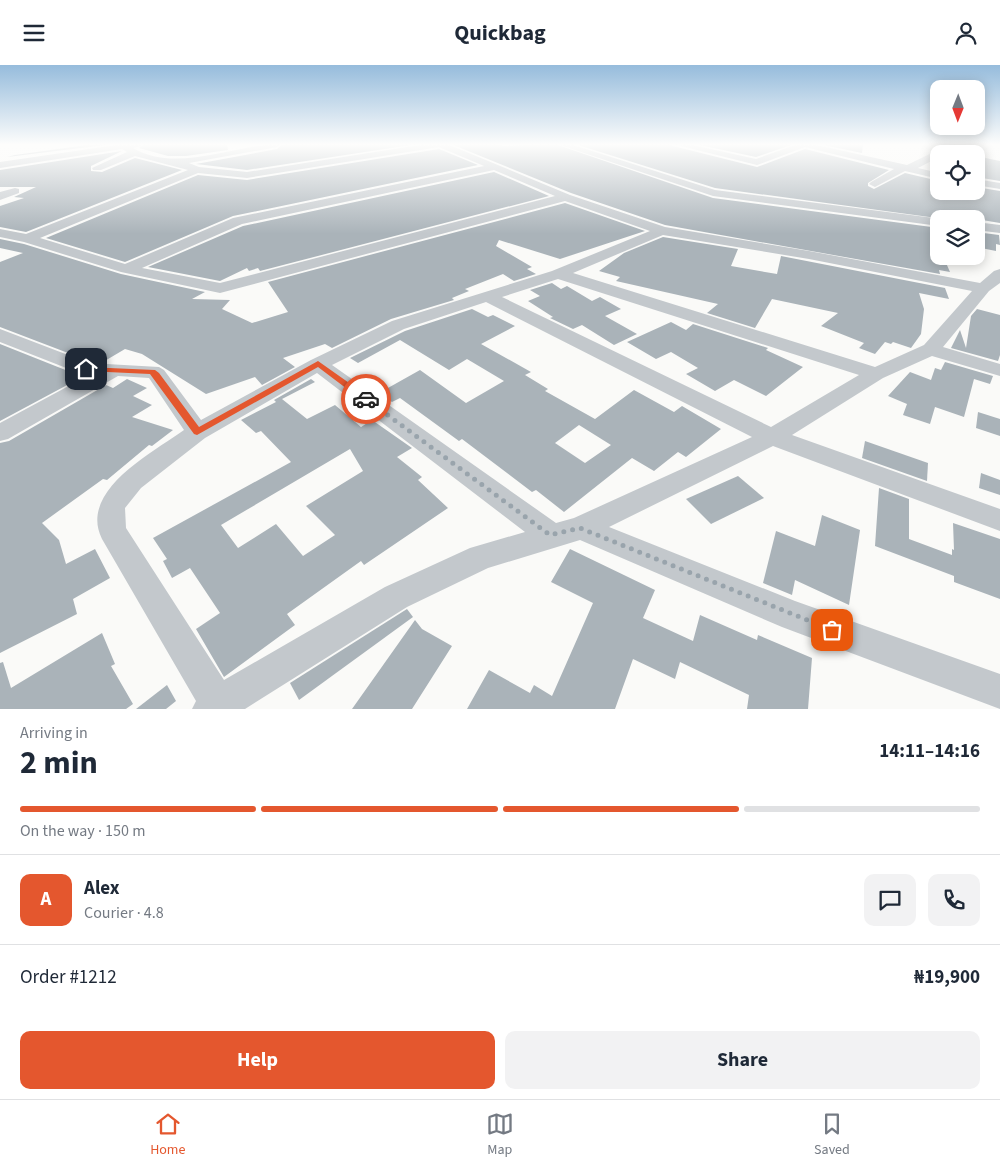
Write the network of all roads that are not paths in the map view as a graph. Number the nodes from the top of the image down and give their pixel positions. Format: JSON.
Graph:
{"nodes":[{"id":1,"x":187,"y":174,"type":"edge"},
{"id":2,"x":222,"y":174,"type":"edge"},
{"id":3,"x":288,"y":174,"type":"edge"},
{"id":4,"x":461,"y":174,"type":"edge"},
{"id":5,"x":512,"y":174,"type":"edge"},
{"id":6,"x":655,"y":174,"type":"edge"},
{"id":7,"x":894,"y":174,"type":"edge"},
{"id":8,"x":875,"y":184,"type":"dead end"},
{"id":9,"x":985,"y":184,"type":"edge"},
{"id":10,"x":1000,"y":186,"type":"edge"},
{"id":11,"x":15,"y":191,"type":"dead end"},
{"id":12,"x":0,"y":196,"type":"edge"},
{"id":13,"x":566,"y":197,"type":"junction"},
{"id":14,"x":930,"y":221,"type":"edge"},
{"id":15,"x":985,"y":227,"type":"edge"},
{"id":16,"x":1000,"y":229,"type":"edge"},
{"id":17,"x":662,"y":231,"type":"junction"},
{"id":18,"x":0,"y":233,"type":"edge"},
{"id":19,"x":27,"y":238,"type":"junction"},
{"id":20,"x":126,"y":269,"type":"junction"},
{"id":21,"x":558,"y":274,"type":"junction"},
{"id":22,"x":994,"y":282,"type":"edge"},
{"id":23,"x":487,"y":296,"type":"junction"},
{"id":24,"x":0,"y":335,"type":"edge"},
{"id":25,"x":931,"y":349,"type":"junction"},
{"id":26,"x":318,"y":364,"type":"junction"},
{"id":27,"x":116,"y":369,"type":"junction"},
{"id":28,"x":1000,"y":369,"type":"edge"},
{"id":29,"x":876,"y":375,"type":"junction"},
{"id":30,"x":197,"y":432,"type":"junction"},
{"id":31,"x":0,"y":433,"type":"edge"},
{"id":32,"x":772,"y":437,"type":"junction"},
{"id":33,"x":1000,"y":521,"type":"edge"},
{"id":34,"x":565,"y":532,"type":"junction"},
{"id":35,"x":1000,"y":692,"type":"edge"},
{"id":36,"x":214,"y":706,"type":"edge"}],
"edges":[{"from":1,"to":19,"type":"street"},
{"from":2,"to":3,"type":"street"},
{"from":4,"to":20,"type":"street"},
{"from":5,"to":13,"type":"street"},
{"from":6,"to":14,"type":"street"},
{"from":7,"to":8,"type":"street"},
{"from":9,"to":10,"type":"street"},
{"from":11,"to":12,"type":"street"},
{"from":13,"to":17,"type":"street"},
{"from":13,"to":20,"type":"street"},
{"from":15,"to":16,"type":"street"},
{"from":17,"to":21,"type":"street"},
{"from":17,"to":22,"type":"street"},
{"from":18,"to":19,"type":"street"},
{"from":19,"to":20,"type":"street"},
{"from":21,"to":23,"type":"street"},
{"from":21,"to":29,"type":"street"},
{"from":22,"to":25,"type":"street"},
{"from":23,"to":26,"type":"street"},
{"from":23,"to":32,"type":"street"},
{"from":24,"to":27,"type":"street"},
{"from":25,"to":28,"type":"street"},
{"from":25,"to":29,"type":"street"},
{"from":26,"to":30,"type":"street"},
{"from":26,"to":34,"type":"street"},
{"from":27,"to":30,"type":"street"},
{"from":27,"to":31,"type":"street"},
{"from":29,"to":32,"type":"street"},
{"from":30,"to":36,"type":"street"},
{"from":32,"to":33,"type":"street"},
{"from":32,"to":34,"type":"street"},
{"from":34,"to":35,"type":"street"},
{"from":34,"to":36,"type":"street"}]}
